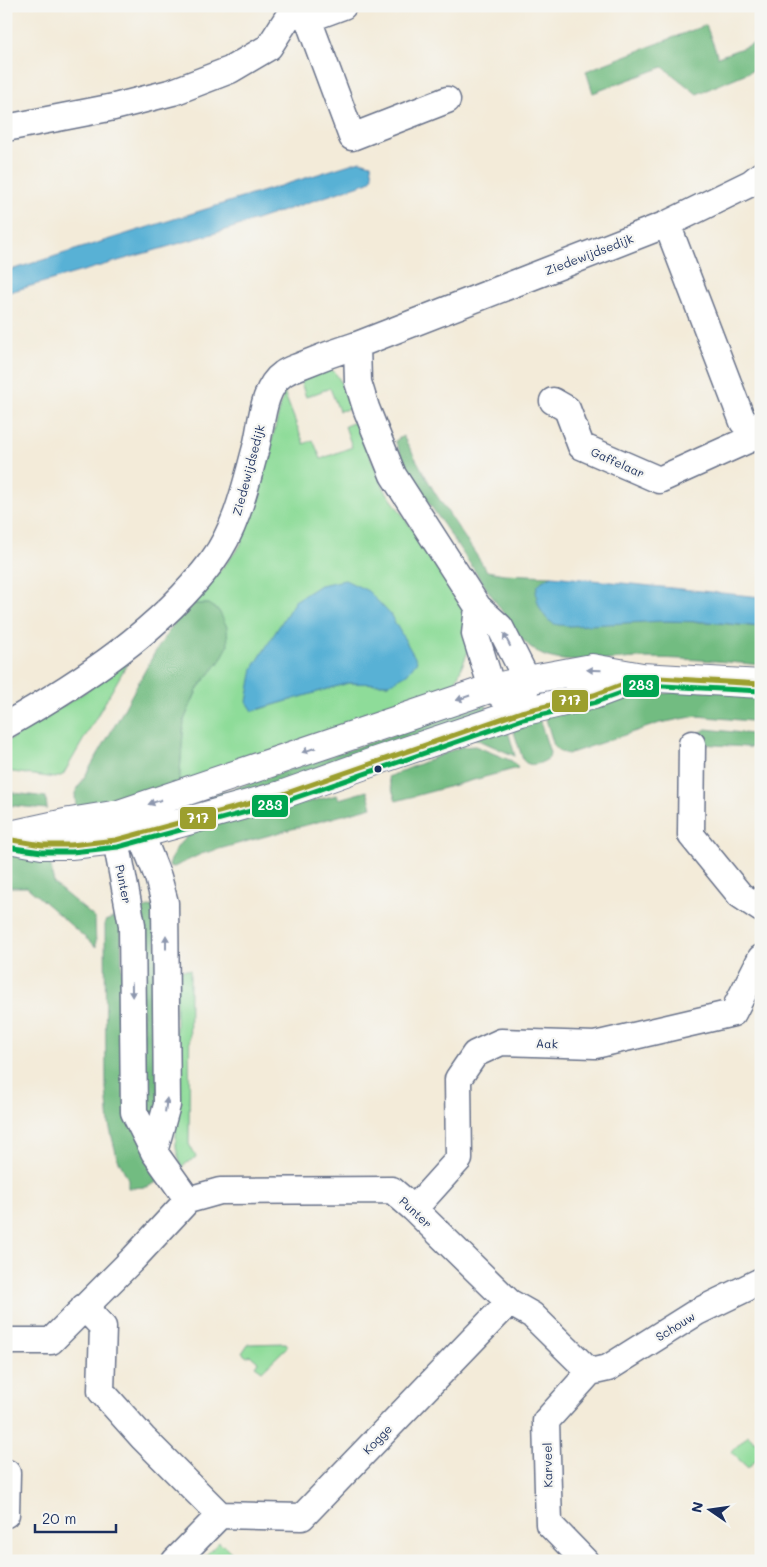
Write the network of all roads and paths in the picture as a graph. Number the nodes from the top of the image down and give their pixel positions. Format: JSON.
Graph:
{"nodes":[{"id":1,"x":342,"y":6,"type":"edge"},
{"id":2,"x":298,"y":12,"type":"edge"},
{"id":3,"x":447,"y":100,"type":"dead end"},
{"id":4,"x":6,"y":128,"type":"edge"},
{"id":5,"x":761,"y":175,"type":"edge"},
{"id":6,"x":667,"y":224,"type":"junction"},
{"id":7,"x":357,"y":345,"type":"junction"},
{"id":8,"x":553,"y":401,"type":"dead end"},
{"id":9,"x":761,"y":429,"type":"edge"},
{"id":10,"x":761,"y":434,"type":"edge"},
{"id":11,"x":478,"y":607,"type":"junction"},
{"id":12,"x":642,"y":677,"type":"junction"},
{"id":13,"x":527,"y":680,"type":"junction"},
{"id":14,"x":761,"y":684,"type":"edge"},
{"id":15,"x":492,"y":688,"type":"junction"},
{"id":16,"x":521,"y":712,"type":"junction"},
{"id":17,"x":6,"y":725,"type":"edge"},
{"id":18,"x":692,"y":744,"type":"dead end"},
{"id":19,"x":125,"y":830,"type":"junction"},
{"id":20,"x":6,"y":838,"type":"edge"},
{"id":21,"x":761,"y":909,"type":"edge"},
{"id":22,"x":761,"y":958,"type":"edge"},
{"id":23,"x":154,"y":1152,"type":"junction"},
{"id":24,"x":188,"y":1200,"type":"junction"},
{"id":25,"x":414,"y":1209,"type":"junction"},
{"id":26,"x":761,"y":1281,"type":"edge"},
{"id":27,"x":509,"y":1302,"type":"junction"},
{"id":28,"x":84,"y":1307,"type":"junction"},
{"id":29,"x":6,"y":1341,"type":"edge"},
{"id":30,"x":590,"y":1372,"type":"junction"},
{"id":31,"x":7,"y":1473,"type":"edge"},
{"id":32,"x":6,"y":1514,"type":"edge"},
{"id":33,"x":220,"y":1515,"type":"junction"},
{"id":34,"x":175,"y":1561,"type":"edge"},
{"id":35,"x":585,"y":1561,"type":"edge"}],
"edges":[{"from":1,"to":2,"type":"street"},
{"from":2,"to":3,"type":"street"},
{"from":2,"to":4,"type":"street"},
{"from":5,"to":6,"type":"street","name":"Ziedewijdsedijk"},
{"from":6,"to":7,"type":"street","name":"Ziedewijdsedijk"},
{"from":6,"to":9,"type":"street"},
{"from":7,"to":11,"type":"street"},
{"from":7,"to":17,"type":"street","name":"Ziedewijdsedijk"},
{"from":8,"to":10,"type":"street","name":"Gaffelaar"},
{"from":13,"to":11,"type":"street","one_way":true},
{"from":11,"to":15,"type":"street"},
{"from":12,"to":13,"type":"street","one_way":true},
{"from":12,"to":14,"type":"street"},
{"from":12,"to":16,"type":"street"},
{"from":13,"to":15,"type":"street"},
{"from":13,"to":16,"type":"street"},
{"from":15,"to":16,"type":"street"},
{"from":15,"to":19,"type":"street","one_way":true},
{"from":16,"to":19,"type":"street"},
{"from":18,"to":21,"type":"street"},
{"from":19,"to":20,"type":"street"},
{"from":19,"to":23,"type":"street","name":"Punter","one_way":true},
{"from":23,"to":19,"type":"street","one_way":true},
{"from":22,"to":25,"type":"street","name":"Aak"},
{"from":23,"to":24,"type":"street","name":"Punter"},
{"from":24,"to":25,"type":"street","name":"Punter"},
{"from":24,"to":28,"type":"street"},
{"from":25,"to":27,"type":"street","name":"Punter"},
{"from":26,"to":30,"type":"street","name":"Schouw"},
{"from":27,"to":30,"type":"street","name":"Punter"},
{"from":27,"to":33,"type":"street","name":"Kogge"},
{"from":28,"to":29,"type":"street"},
{"from":28,"to":33,"type":"street"},
{"from":30,"to":35,"type":"street","name":"Karveel"},
{"from":31,"to":32,"type":"street"},
{"from":33,"to":34,"type":"street"}]}
